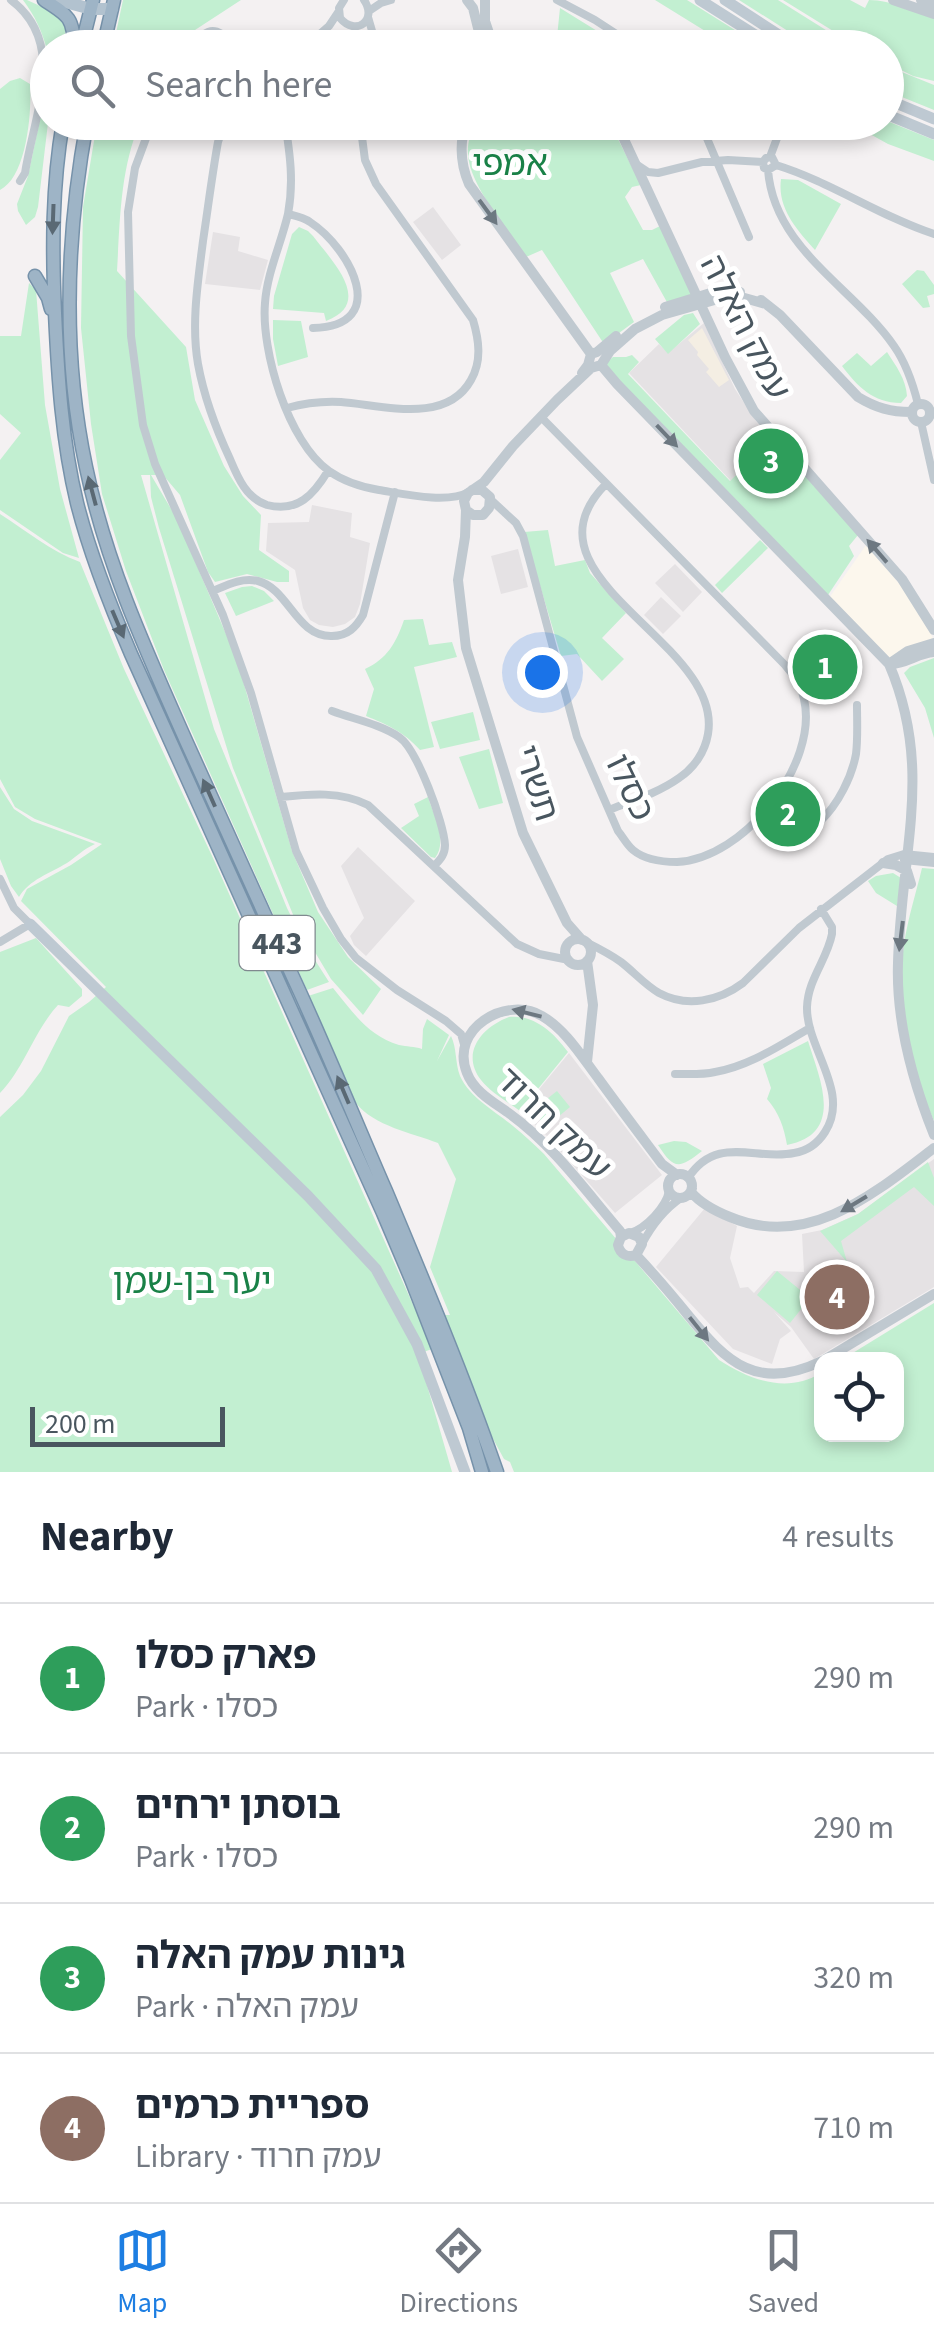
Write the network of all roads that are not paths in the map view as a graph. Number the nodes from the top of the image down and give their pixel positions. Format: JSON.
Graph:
{"nodes":[{"id":1,"x":11,"y":0,"type":"edge"},
{"id":2,"x":44,"y":0,"type":"edge"},
{"id":3,"x":58,"y":0,"type":"edge"},
{"id":4,"x":364,"y":0,"type":"edge"},
{"id":5,"x":391,"y":0,"type":"edge"},
{"id":6,"x":467,"y":0,"type":"edge"},
{"id":7,"x":484,"y":0,"type":"edge"},
{"id":8,"x":557,"y":0,"type":"edge"},
{"id":9,"x":700,"y":0,"type":"edge"},
{"id":10,"x":724,"y":0,"type":"edge"},
{"id":11,"x":893,"y":0,"type":"edge"},
{"id":12,"x":921,"y":0,"type":"edge"},
{"id":13,"x":94,"y":3,"type":"edge"},
{"id":14,"x":341,"y":4,"type":"edge"},
{"id":15,"x":934,"y":4,"type":"edge"},
{"id":16,"x":113,"y":5,"type":"edge"},
{"id":17,"x":369,"y":14,"type":"junction"},
{"id":18,"x":934,"y":14,"type":"edge"},
{"id":19,"x":352,"y":26,"type":"junction"},
{"id":20,"x":36,"y":30,"type":"edge"},
{"id":21,"x":74,"y":30,"type":"edge"},
{"id":22,"x":84,"y":30,"type":"edge"},
{"id":23,"x":107,"y":30,"type":"edge"},
{"id":24,"x":325,"y":30,"type":"edge"},
{"id":25,"x":326,"y":30,"type":"edge"},
{"id":26,"x":367,"y":30,"type":"edge"},
{"id":27,"x":373,"y":30,"type":"edge"},
{"id":28,"x":478,"y":30,"type":"edge"},
{"id":29,"x":488,"y":30,"type":"edge"},
{"id":30,"x":610,"y":30,"type":"edge"},
{"id":31,"x":748,"y":30,"type":"edge"},
{"id":32,"x":771,"y":30,"type":"edge"},
{"id":33,"x":904,"y":106,"type":"edge"},
{"id":34,"x":934,"y":119,"type":"edge"},
{"id":35,"x":904,"y":122,"type":"edge"},
{"id":36,"x":934,"y":134,"type":"edge"},
{"id":37,"x":31,"y":140,"type":"edge"},
{"id":38,"x":61,"y":140,"type":"edge"},
{"id":39,"x":84,"y":140,"type":"edge"},
{"id":40,"x":144,"y":140,"type":"edge"},
{"id":41,"x":219,"y":140,"type":"edge"},
{"id":42,"x":288,"y":140,"type":"edge"},
{"id":43,"x":363,"y":140,"type":"edge"},
{"id":44,"x":463,"y":140,"type":"edge"},
{"id":45,"x":625,"y":140,"type":"edge"},
{"id":46,"x":708,"y":140,"type":"edge"},
{"id":47,"x":777,"y":140,"type":"edge"},
{"id":48,"x":717,"y":161,"type":"junction"},
{"id":49,"x":636,"y":164,"type":"junction"},
{"id":50,"x":769,"y":164,"type":"junction"},
{"id":51,"x":664,"y":172,"type":"junction"},
{"id":52,"x":20,"y":181,"type":"dead end"},
{"id":53,"x":652,"y":197,"type":"junction"},
{"id":54,"x":288,"y":214,"type":"junction"},
{"id":55,"x":934,"y":234,"type":"edge"},
{"id":56,"x":749,"y":237,"type":"dead end"},
{"id":57,"x":35,"y":276,"type":"dead end"},
{"id":58,"x":700,"y":295,"type":"junction"},
{"id":59,"x":726,"y":298,"type":"junction"},
{"id":60,"x":766,"y":304,"type":"junction"},
{"id":61,"x":56,"y":328,"type":"junction"},
{"id":62,"x":313,"y":328,"type":"dead end"},
{"id":63,"x":712,"y":330,"type":"junction"},
{"id":64,"x":597,"y":359,"type":"junction"},
{"id":65,"x":287,"y":408,"type":"junction"},
{"id":66,"x":914,"y":408,"type":"junction"},
{"id":67,"x":932,"y":410,"type":"edge"},
{"id":68,"x":541,"y":417,"type":"junction"},
{"id":69,"x":922,"y":422,"type":"junction"},
{"id":70,"x":328,"y":470,"type":"junction"},
{"id":71,"x":492,"y":472,"type":"junction"},
{"id":72,"x":934,"y":480,"type":"edge"},
{"id":73,"x":606,"y":484,"type":"junction"},
{"id":74,"x":471,"y":491,"type":"junction"},
{"id":75,"x":396,"y":492,"type":"junction"},
{"id":76,"x":489,"y":497,"type":"junction"},
{"id":77,"x":446,"y":498,"type":"junction"},
{"id":78,"x":466,"y":508,"type":"junction"},
{"id":79,"x":485,"y":513,"type":"junction"},
{"id":80,"x":510,"y":517,"type":"junction"},
{"id":81,"x":465,"y":537,"type":"junction"},
{"id":82,"x":213,"y":591,"type":"junction"},
{"id":83,"x":934,"y":630,"type":"edge"},
{"id":84,"x":934,"y":643,"type":"edge"},
{"id":85,"x":934,"y":652,"type":"edge"},
{"id":86,"x":889,"y":664,"type":"junction"},
{"id":87,"x":914,"y":697,"type":"dead end"},
{"id":88,"x":857,"y":706,"type":"dead end"},
{"id":89,"x":332,"y":712,"type":"dead end"},
{"id":90,"x":281,"y":797,"type":"junction"},
{"id":91,"x":609,"y":810,"type":"junction"},
{"id":92,"x":754,"y":823,"type":"junction"},
{"id":93,"x":923,"y":836,"type":"dead end"},
{"id":94,"x":918,"y":858,"type":"junction"},
{"id":95,"x":934,"y":860,"type":"edge"},
{"id":96,"x":880,"y":865,"type":"junction"},
{"id":97,"x":435,"y":866,"type":"junction"},
{"id":98,"x":0,"y":880,"type":"edge"},
{"id":99,"x":911,"y":886,"type":"junction"},
{"id":100,"x":822,"y":909,"type":"junction"},
{"id":101,"x":567,"y":923,"type":"junction"},
{"id":102,"x":30,"y":924,"type":"junction"},
{"id":103,"x":584,"y":941,"type":"junction"},
{"id":104,"x":0,"y":942,"type":"edge"},
{"id":105,"x":569,"y":954,"type":"junction"},
{"id":106,"x":610,"y":954,"type":"junction"},
{"id":107,"x":588,"y":959,"type":"junction"},
{"id":108,"x":589,"y":984,"type":"junction"},
{"id":109,"x":446,"y":1021,"type":"junction"},
{"id":110,"x":478,"y":1026,"type":"junction"},
{"id":111,"x":810,"y":1028,"type":"junction"},
{"id":112,"x":590,"y":1029,"type":"junction"},
{"id":113,"x":568,"y":1038,"type":"junction"},
{"id":114,"x":465,"y":1048,"type":"junction"},
{"id":115,"x":587,"y":1063,"type":"junction"},
{"id":116,"x":675,"y":1074,"type":"dead end"},
{"id":117,"x":934,"y":1135,"type":"edge"},
{"id":118,"x":934,"y":1148,"type":"edge"},
{"id":119,"x":686,"y":1180,"type":"junction"},
{"id":120,"x":669,"y":1190,"type":"junction"},
{"id":121,"x":681,"y":1198,"type":"junction"},
{"id":122,"x":625,"y":1235,"type":"junction"},
{"id":123,"x":639,"y":1250,"type":"junction"},
{"id":124,"x":934,"y":1294,"type":"edge"},
{"id":125,"x":836,"y":1352,"type":"edge"},
{"id":126,"x":814,"y":1363,"type":"edge"},
{"id":127,"x":465,"y":1472,"type":"edge"},
{"id":128,"x":482,"y":1472,"type":"edge"},
{"id":129,"x":498,"y":1472,"type":"edge"}],
"edges":[{"from":1,"to":20,"type":"street"},
{"from":2,"to":21,"type":"highway"},
{"from":3,"to":13,"type":"main road"},
{"from":4,"to":17,"type":"street"},
{"from":5,"to":17,"type":"street"},
{"from":6,"to":7,"type":"street"},
{"from":6,"to":28,"type":"street"},
{"from":7,"to":29,"type":"street"},
{"from":8,"to":30,"type":"street"},
{"from":9,"to":31,"type":"main road"},
{"from":10,"to":32,"type":"main road"},
{"from":11,"to":18,"type":"street"},
{"from":12,"to":15,"type":"street"},
{"from":13,"to":16,"type":"main road"},
{"from":13,"to":22,"type":"highway"},
{"from":14,"to":19,"type":"street"},
{"from":14,"to":24,"type":"street"},
{"from":16,"to":23,"type":"highway"},
{"from":17,"to":19,"type":"street"},
{"from":17,"to":27,"type":"street"},
{"from":19,"to":25,"type":"street"},
{"from":19,"to":26,"type":"street"},
{"from":33,"to":34,"type":"main road"},
{"from":35,"to":36,"type":"main road"},
{"from":37,"to":52,"type":"street"},
{"from":38,"to":61,"type":"highway","number":"443","one_way":true},
{"from":129,"to":39,"type":"highway","number":"443","one_way":true},
{"from":40,"to":82,"type":"street"},
{"from":41,"to":70,"type":"street"},
{"from":42,"to":54,"type":"street"},
{"from":43,"to":65,"type":"street"},
{"from":44,"to":64,"type":"street","one_way":true},
{"from":45,"to":49,"type":"street","name":"עמק האלה"},
{"from":46,"to":48,"type":"street"},
{"from":47,"to":50,"type":"street"},
{"from":48,"to":50,"type":"street"},
{"from":48,"to":51,"type":"street"},
{"from":48,"to":56,"type":"street"},
{"from":49,"to":51,"type":"street"},
{"from":49,"to":53,"type":"street","name":"עמק האלה"},
{"from":50,"to":55,"type":"street"},
{"from":50,"to":66,"type":"street"},
{"from":51,"to":53,"type":"street"},
{"from":53,"to":58,"type":"street","name":"עמק האלה"},
{"from":54,"to":62,"type":"street"},
{"from":54,"to":65,"type":"street"},
{"from":57,"to":61,"type":"highway"},
{"from":58,"to":59,"type":"street"},
{"from":58,"to":60,"type":"street"},
{"from":58,"to":63,"type":"street","name":"עמק האלה"},
{"from":58,"to":64,"type":"street"},
{"from":59,"to":60,"type":"street"},
{"from":59,"to":63,"type":"street"},
{"from":60,"to":66,"type":"street"},
{"from":61,"to":128,"type":"highway","number":"443","one_way":true},
{"from":83,"to":63,"type":"street","name":"עמק האלה","one_way":true},
{"from":64,"to":68,"type":"street"},
{"from":64,"to":86,"type":"street","one_way":true},
{"from":65,"to":70,"type":"street"},
{"from":66,"to":67,"type":"street"},
{"from":66,"to":69,"type":"street"},
{"from":67,"to":69,"type":"street"},
{"from":68,"to":71,"type":"street"},
{"from":68,"to":73,"type":"street","name":"כסלו"},
{"from":69,"to":72,"type":"street"},
{"from":70,"to":75,"type":"street"},
{"from":71,"to":74,"type":"street"},
{"from":71,"to":76,"type":"street"},
{"from":73,"to":91,"type":"street"},
{"from":73,"to":92,"type":"street","name":"כסלו"},
{"from":74,"to":76,"type":"street"},
{"from":74,"to":77,"type":"street"},
{"from":74,"to":78,"type":"street"},
{"from":75,"to":77,"type":"street"},
{"from":75,"to":82,"type":"street"},
{"from":76,"to":79,"type":"street"},
{"from":76,"to":80,"type":"street","name":"כסלו"},
{"from":77,"to":78,"type":"street"},
{"from":78,"to":79,"type":"street"},
{"from":78,"to":81,"type":"street","name":"תשרי"},
{"from":79,"to":80,"type":"street"},
{"from":79,"to":81,"type":"street"},
{"from":80,"to":91,"type":"street","name":"כסלו"},
{"from":81,"to":101,"type":"street","name":"תשרי"},
{"from":82,"to":90,"type":"street"},
{"from":84,"to":86,"type":"street"},
{"from":85,"to":86,"type":"street"},
{"from":86,"to":87,"type":"street"},
{"from":88,"to":92,"type":"street"},
{"from":89,"to":97,"type":"street"},
{"from":90,"to":97,"type":"street"},
{"from":90,"to":109,"type":"street"},
{"from":91,"to":92,"type":"street","name":"כסלו"},
{"from":93,"to":94,"type":"street"},
{"from":94,"to":95,"type":"street"},
{"from":94,"to":96,"type":"street"},
{"from":94,"to":99,"type":"street"},
{"from":96,"to":99,"type":"street"},
{"from":96,"to":100,"type":"street"},
{"from":97,"to":105,"type":"street"},
{"from":98,"to":102,"type":"street"},
{"from":99,"to":117,"type":"street","one_way":true},
{"from":100,"to":106,"type":"street"},
{"from":100,"to":111,"type":"street"},
{"from":101,"to":103,"type":"street","name":"תשרי"},
{"from":101,"to":105,"type":"street","name":"תשרי"},
{"from":102,"to":104,"type":"street"},
{"from":102,"to":127,"type":"main road"},
{"from":103,"to":105,"type":"street"},
{"from":103,"to":106,"type":"street"},
{"from":103,"to":107,"type":"street"},
{"from":105,"to":107,"type":"street"},
{"from":105,"to":108,"type":"street"},
{"from":106,"to":107,"type":"street"},
{"from":107,"to":108,"type":"street"},
{"from":108,"to":112,"type":"street"},
{"from":109,"to":110,"type":"street"},
{"from":109,"to":114,"type":"street"},
{"from":113,"to":110,"type":"street","name":"עמק חרוד","one_way":true},
{"from":110,"to":114,"type":"street","name":"עמק חרוד"},
{"from":111,"to":116,"type":"street"},
{"from":111,"to":119,"type":"street"},
{"from":112,"to":113,"type":"street"},
{"from":112,"to":115,"type":"street"},
{"from":113,"to":115,"type":"street","name":"עמק חרוד"},
{"from":114,"to":122,"type":"street","name":"עמק חרוד"},
{"from":115,"to":119,"type":"street","name":"עמק חרוד"},
{"from":118,"to":119,"type":"street","name":"עמק חרוד","one_way":true},
{"from":119,"to":120,"type":"street"},
{"from":119,"to":121,"type":"street"},
{"from":120,"to":121,"type":"street"},
{"from":120,"to":122,"type":"street"},
{"from":121,"to":123,"type":"street"},
{"from":122,"to":123,"type":"street"},
{"from":122,"to":123,"type":"street"},
{"from":123,"to":126,"type":"street","one_way":true},
{"from":124,"to":125,"type":"street"}]}
